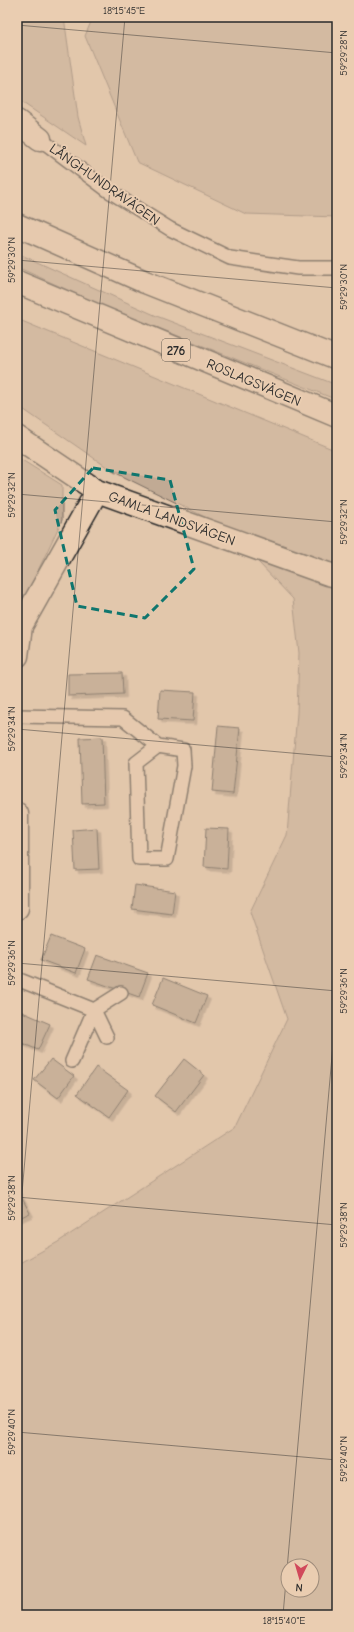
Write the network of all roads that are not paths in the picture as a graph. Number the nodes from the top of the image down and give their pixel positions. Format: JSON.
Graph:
{"nodes":[{"id":1,"x":17,"y":121,"type":"edge"},
{"id":2,"x":40,"y":138,"type":"joint"},
{"id":3,"x":17,"y":225,"type":"edge"},
{"id":4,"x":337,"y":268,"type":"edge"},
{"id":5,"x":17,"y":282,"type":"edge"},
{"id":6,"x":337,"y":358,"type":"edge"},
{"id":7,"x":337,"y":416,"type":"edge"},
{"id":8,"x":17,"y":437,"type":"edge"},
{"id":9,"x":97,"y":491,"type":"junction"},
{"id":10,"x":337,"y":576,"type":"edge"},
{"id":11,"x":19,"y":626,"type":"edge"},
{"id":12,"x":17,"y":656,"type":"edge"},
{"id":13,"x":17,"y":716,"type":"edge"},
{"id":14,"x":158,"y":746,"type":"junction"},
{"id":15,"x":17,"y":814,"type":"edge"},
{"id":16,"x":17,"y":908,"type":"edge"},
{"id":17,"x":17,"y":979,"type":"edge"},
{"id":18,"x":121,"y":994,"type":"dead end"},
{"id":19,"x":94,"y":1010,"type":"junction"},
{"id":20,"x":107,"y":1037,"type":"dead end"},
{"id":21,"x":72,"y":1061,"type":"dead end"}],
"edges":[{"from":1,"to":2,"type":"main road","name":"LÅNGHUNDRAVÄGEN"},
{"from":2,"to":4,"type":"lane","name":"LÅNGHUNDRAVÄGEN"},
{"from":3,"to":6,"type":"main road"},
{"from":5,"to":7,"type":"main road","name":"ROSLAGSVÄGEN","number":"276"},
{"from":8,"to":9,"type":"main road","name":"GAMLA LANDSVÄGEN"},
{"from":9,"to":10,"type":"main road","name":"GAMLA LANDSVÄGEN"},
{"from":9,"to":11,"type":"main road"},
{"from":11,"to":12,"type":"main road"},
{"from":13,"to":14,"type":"lane"},
{"from":14,"to":14,"type":"lane"},
{"from":15,"to":16,"type":"main road"},
{"from":17,"to":19,"type":"lane"},
{"from":18,"to":19,"type":"lane"},
{"from":19,"to":20,"type":"lane"},
{"from":19,"to":21,"type":"lane"}]}
